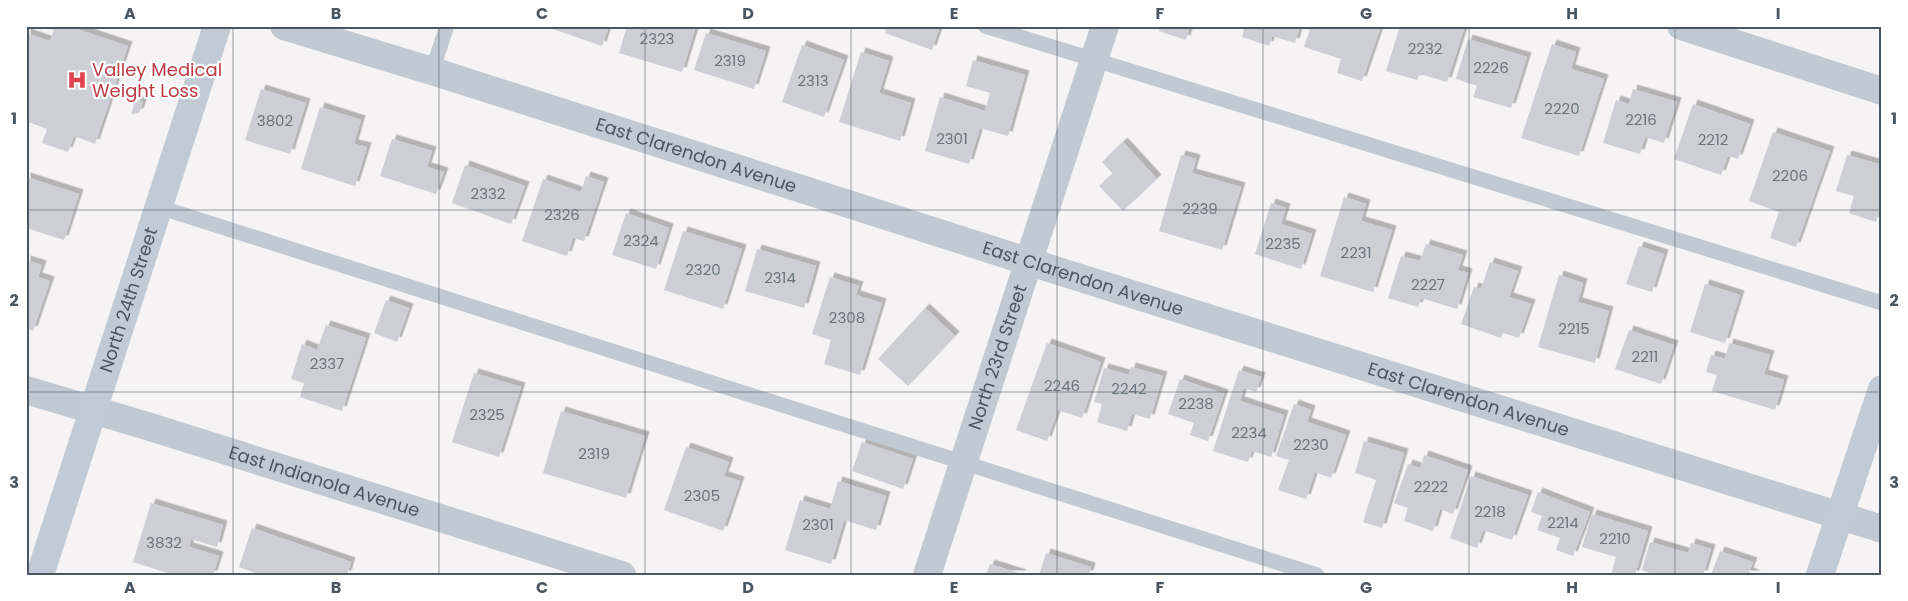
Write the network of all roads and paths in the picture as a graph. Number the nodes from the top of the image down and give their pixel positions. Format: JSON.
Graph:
{"nodes":[{"id":1,"x":217,"y":26,"type":"edge"},
{"id":2,"x":284,"y":26,"type":"edge"},
{"id":3,"x":447,"y":26,"type":"edge"},
{"id":4,"x":985,"y":26,"type":"edge"},
{"id":5,"x":1105,"y":26,"type":"edge"},
{"id":6,"x":1681,"y":26,"type":"edge"},
{"id":7,"x":1094,"y":60,"type":"junction"},
{"id":8,"x":432,"y":71,"type":"junction"},
{"id":9,"x":1882,"y":91,"type":"edge"},
{"id":10,"x":159,"y":207,"type":"junction"},
{"id":11,"x":1029,"y":262,"type":"junction"},
{"id":12,"x":1882,"y":303,"type":"edge"},
{"id":13,"x":1882,"y":389,"type":"edge"},
{"id":14,"x":26,"y":390,"type":"edge"},
{"id":15,"x":93,"y":410,"type":"junction"},
{"id":16,"x":964,"y":464,"type":"junction"},
{"id":17,"x":1840,"y":516,"type":"junction"},
{"id":18,"x":1882,"y":529,"type":"edge"},
{"id":19,"x":40,"y":575,"type":"edge"},
{"id":20,"x":622,"y":575,"type":"edge"},
{"id":21,"x":927,"y":575,"type":"edge"},
{"id":22,"x":1318,"y":575,"type":"edge"},
{"id":23,"x":1820,"y":575,"type":"edge"}],
"edges":[{"from":1,"to":10,"type":"main road","name":"North 24th Street"},
{"from":2,"to":8,"type":"street","name":"East Clarendon Avenue"},
{"from":3,"to":8,"type":"lane"},
{"from":4,"to":7,"type":"lane"},
{"from":5,"to":7,"type":"street","name":"North 23rd Street"},
{"from":6,"to":9,"type":"street"},
{"from":7,"to":11,"type":"street","name":"North 23rd Street"},
{"from":7,"to":12,"type":"lane"},
{"from":8,"to":11,"type":"street","name":"East Clarendon Avenue"},
{"from":10,"to":15,"type":"main road","name":"North 24th Street"},
{"from":10,"to":16,"type":"lane"},
{"from":11,"to":16,"type":"street","name":"North 23rd Street"},
{"from":11,"to":17,"type":"street","name":"East Clarendon Avenue"},
{"from":13,"to":17,"type":"main road"},
{"from":14,"to":15,"type":"street","name":"East Indianola Avenue"},
{"from":15,"to":19,"type":"main road","name":"North 24th Street"},
{"from":15,"to":20,"type":"street","name":"East Indianola Avenue"},
{"from":16,"to":21,"type":"street","name":"North 23rd Street"},
{"from":16,"to":22,"type":"lane"},
{"from":17,"to":18,"type":"street","name":"East Clarendon Avenue"},
{"from":17,"to":23,"type":"main road"}]}
